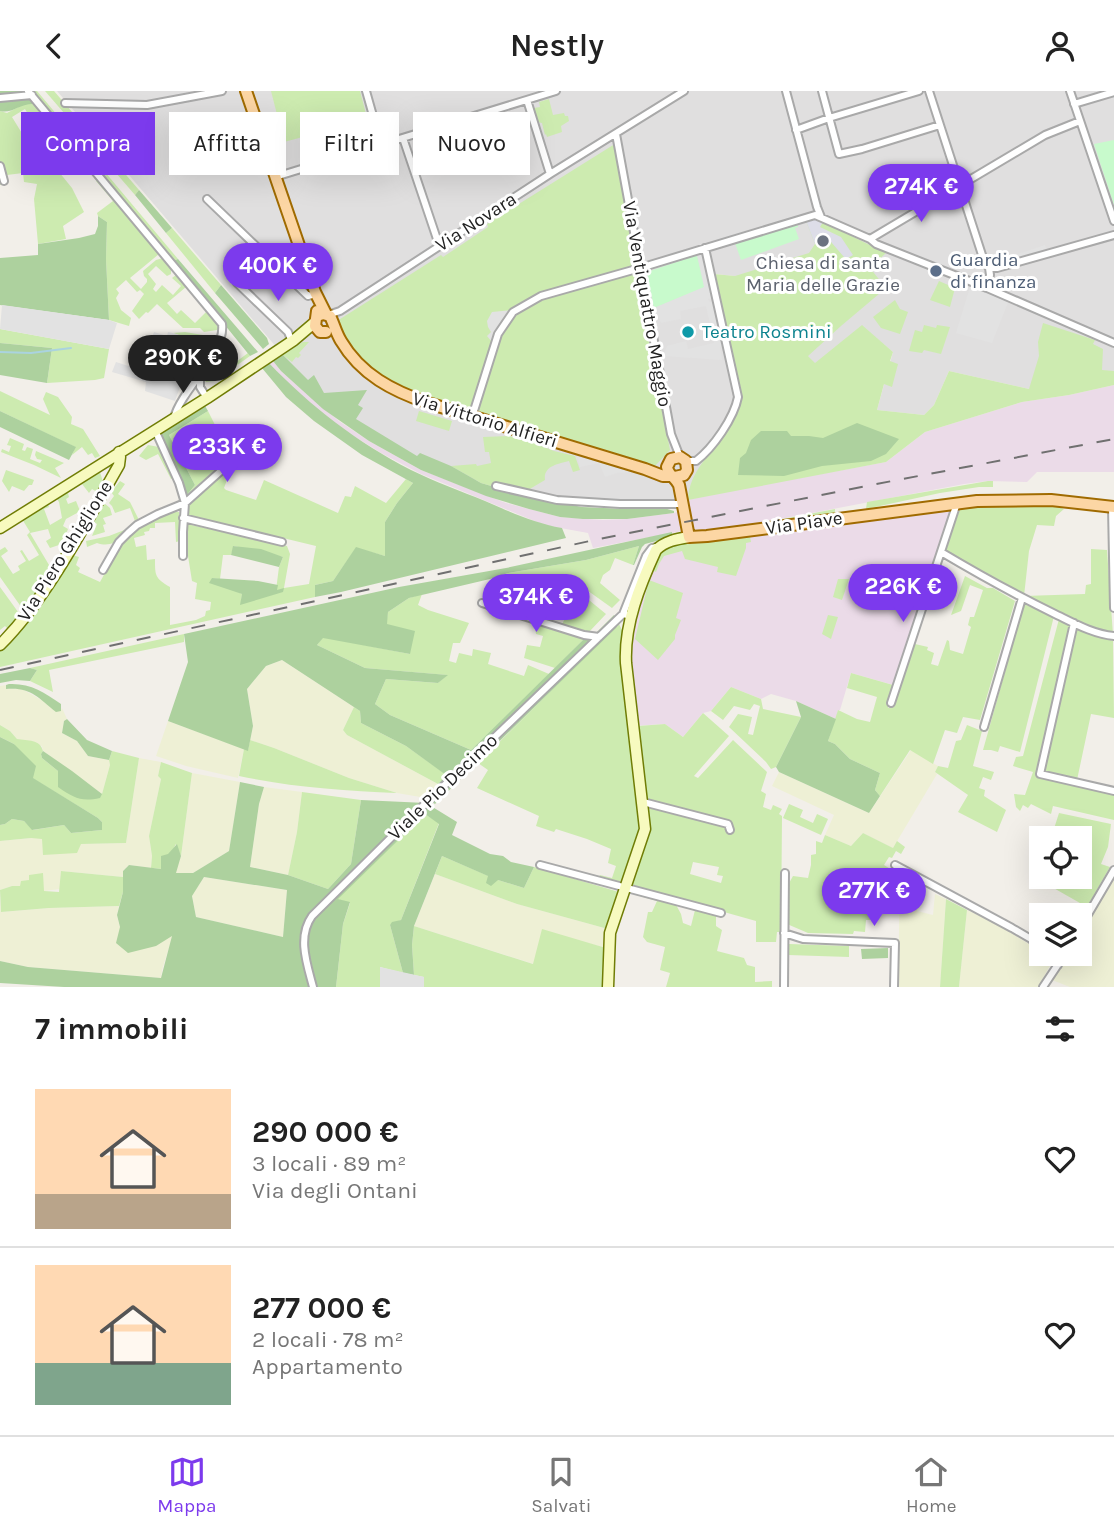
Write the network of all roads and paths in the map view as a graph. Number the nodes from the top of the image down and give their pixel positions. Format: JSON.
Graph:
{"nodes":[{"id":1,"x":222,"y":91,"type":"edge"},
{"id":2,"x":246,"y":91,"type":"edge"},
{"id":3,"x":366,"y":91,"type":"edge"},
{"id":4,"x":556,"y":91,"type":"edge"},
{"id":5,"x":684,"y":91,"type":"edge"},
{"id":6,"x":786,"y":91,"type":"edge"},
{"id":7,"x":822,"y":91,"type":"edge"},
{"id":8,"x":919,"y":91,"type":"edge"},
{"id":9,"x":929,"y":91,"type":"edge"},
{"id":10,"x":1070,"y":91,"type":"edge"},
{"id":11,"x":1114,"y":92,"type":"edge"},
{"id":12,"x":30,"y":93,"type":"edge"},
{"id":13,"x":0,"y":98,"type":"edge"},
{"id":14,"x":527,"y":100,"type":"junction"},
{"id":15,"x":65,"y":103,"type":"dead end"},
{"id":16,"x":1074,"y":104,"type":"junction"},
{"id":17,"x":372,"y":112,"type":"edge"},
{"id":18,"x":828,"y":118,"type":"junction"},
{"id":19,"x":1080,"y":121,"type":"junction"},
{"id":20,"x":940,"y":125,"type":"junction"},
{"id":21,"x":796,"y":130,"type":"junction"},
{"id":22,"x":617,"y":134,"type":"junction"},
{"id":23,"x":402,"y":138,"type":"junction"},
{"id":24,"x":399,"y":139,"type":"edge"},
{"id":25,"x":0,"y":166,"type":"edge"},
{"id":26,"x":300,"y":169,"type":"edge"},
{"id":27,"x":550,"y":174,"type":"junction"},
{"id":28,"x":275,"y":177,"type":"junction"},
{"id":29,"x":4,"y":181,"type":"dead end"},
{"id":30,"x":960,"y":185,"type":"junction"},
{"id":31,"x":207,"y":199,"type":"dead end"},
{"id":32,"x":818,"y":216,"type":"junction"},
{"id":33,"x":1114,"y":221,"type":"edge"},
{"id":34,"x":1114,"y":235,"type":"edge"},
{"id":35,"x":870,"y":239,"type":"junction"},
{"id":36,"x":439,"y":245,"type":"junction"},
{"id":37,"x":705,"y":248,"type":"junction"},
{"id":38,"x":640,"y":268,"type":"junction"},
{"id":39,"x":989,"y":268,"type":"junction"},
{"id":40,"x":237,"y":283,"type":"dead end"},
{"id":41,"x":986,"y":288,"type":"junction"},
{"id":42,"x":316,"y":294,"type":"junction"},
{"id":43,"x":325,"y":322,"type":"junction"},
{"id":44,"x":293,"y":341,"type":"junction"},
{"id":45,"x":1114,"y":343,"type":"edge"},
{"id":46,"x":200,"y":374,"type":"junction"},
{"id":47,"x":207,"y":398,"type":"junction"},
{"id":48,"x":472,"y":417,"type":"junction"},
{"id":49,"x":174,"y":418,"type":"junction"},
{"id":50,"x":155,"y":430,"type":"junction"},
{"id":51,"x":251,"y":444,"type":"dead end"},
{"id":52,"x":119,"y":452,"type":"junction"},
{"id":53,"x":677,"y":466,"type":"junction"},
{"id":54,"x":496,"y":486,"type":"dead end"},
{"id":55,"x":683,"y":501,"type":"junction"},
{"id":56,"x":184,"y":503,"type":"junction"},
{"id":57,"x":957,"y":503,"type":"junction"},
{"id":58,"x":1113,"y":507,"type":"edge"},
{"id":59,"x":183,"y":518,"type":"junction"},
{"id":60,"x":0,"y":529,"type":"edge"},
{"id":61,"x":689,"y":537,"type":"junction"},
{"id":62,"x":282,"y":542,"type":"dead end"},
{"id":63,"x":941,"y":552,"type":"junction"},
{"id":64,"x":183,"y":556,"type":"dead end"},
{"id":65,"x":103,"y":570,"type":"dead end"},
{"id":66,"x":1021,"y":598,"type":"junction"},
{"id":67,"x":482,"y":603,"type":"dead end"},
{"id":68,"x":1114,"y":608,"type":"edge"},
{"id":69,"x":628,"y":615,"type":"junction"},
{"id":70,"x":1074,"y":623,"type":"junction"},
{"id":71,"x":1114,"y":636,"type":"edge"},
{"id":72,"x":599,"y":637,"type":"junction"},
{"id":73,"x":0,"y":645,"type":"edge"},
{"id":74,"x":891,"y":703,"type":"dead end"},
{"id":75,"x":984,"y":727,"type":"dead end"},
{"id":76,"x":1114,"y":791,"type":"edge"},
{"id":77,"x":643,"y":802,"type":"junction"},
{"id":78,"x":730,"y":830,"type":"dead end"},
{"id":79,"x":540,"y":865,"type":"dead end"},
{"id":80,"x":895,"y":865,"type":"dead end"},
{"id":81,"x":1114,"y":870,"type":"edge"},
{"id":82,"x":785,"y":873,"type":"dead end"},
{"id":83,"x":624,"y":888,"type":"junction"},
{"id":84,"x":1092,"y":908,"type":"edge"},
{"id":85,"x":721,"y":913,"type":"dead end"},
{"id":86,"x":784,"y":933,"type":"junction"},
{"id":87,"x":1029,"y":938,"type":"edge"},
{"id":88,"x":1057,"y":966,"type":"edge"},
{"id":89,"x":313,"y":987,"type":"edge"},
{"id":90,"x":608,"y":987,"type":"edge"},
{"id":91,"x":784,"y":987,"type":"edge"},
{"id":92,"x":894,"y":987,"type":"edge"},
{"id":93,"x":1043,"y":987,"type":"edge"}],
"edges":[{"from":1,"to":15,"type":"street"},
{"from":2,"to":28,"type":"main road","name":"Via Vittorio Alfieri"},
{"from":3,"to":17,"type":"street"},
{"from":4,"to":14,"type":"street"},
{"from":5,"to":22,"type":"street","name":"Via Novara"},
{"from":6,"to":21,"type":"street"},
{"from":7,"to":18,"type":"street"},
{"from":8,"to":18,"type":"street"},
{"from":9,"to":20,"type":"street"},
{"from":10,"to":16,"type":"street"},
{"from":11,"to":16,"type":"street"},
{"from":12,"to":13,"type":"street"},
{"from":12,"to":46,"type":"street"},
{"from":14,"to":23,"type":"street"},
{"from":14,"to":27,"type":"street"},
{"from":16,"to":19,"type":"street"},
{"from":18,"to":20,"type":"street"},
{"from":18,"to":21,"type":"street"},
{"from":19,"to":30,"type":"street"},
{"from":19,"to":33,"type":"street"},
{"from":20,"to":30,"type":"street"},
{"from":21,"to":32,"type":"street"},
{"from":22,"to":27,"type":"street","name":"Via Novara"},
{"from":22,"to":38,"type":"street","name":"Via Ventiquattro Maggio"},
{"from":23,"to":24,"type":"street"},
{"from":23,"to":36,"type":"street"},
{"from":25,"to":29,"type":"street"},
{"from":26,"to":28,"type":"street"},
{"from":27,"to":36,"type":"street","name":"Via Novara"},
{"from":28,"to":42,"type":"main road","name":"Via Vittorio Alfieri"},
{"from":30,"to":35,"type":"street"},
{"from":30,"to":39,"type":"street"},
{"from":31,"to":42,"type":"street"},
{"from":32,"to":35,"type":"street"},
{"from":32,"to":37,"type":"street"},
{"from":34,"to":39,"type":"street"},
{"from":35,"to":41,"type":"street"},
{"from":36,"to":43,"type":"street","name":"Via Novara"},
{"from":37,"to":38,"type":"street"},
{"from":37,"to":53,"type":"street"},
{"from":38,"to":48,"type":"street"},
{"from":38,"to":53,"type":"street","name":"Via Ventiquattro Maggio"},
{"from":39,"to":41,"type":"street"},
{"from":40,"to":44,"type":"street"},
{"from":41,"to":45,"type":"street"},
{"from":42,"to":43,"type":"main road","name":"Via Vittorio Alfieri"},
{"from":43,"to":44,"type":"street","name":"Via Novara"},
{"from":43,"to":48,"type":"main road","name":"Via Vittorio Alfieri"},
{"from":44,"to":47,"type":"street","name":"Via Novara"},
{"from":46,"to":47,"type":"street"},
{"from":46,"to":49,"type":"street"},
{"from":47,"to":49,"type":"street","name":"Via Novara"},
{"from":48,"to":53,"type":"main road","name":"Via Vittorio Alfieri"},
{"from":49,"to":50,"type":"street","name":"Via Novara"},
{"from":50,"to":52,"type":"street","name":"Via Novara"},
{"from":50,"to":56,"type":"street"},
{"from":51,"to":56,"type":"street"},
{"from":52,"to":60,"type":"street","name":"Via Novara"},
{"from":52,"to":73,"type":"street","name":"Via Piero Ghiglione"},
{"from":53,"to":55,"type":"main road"},
{"from":54,"to":55,"type":"street"},
{"from":55,"to":61,"type":"main road"},
{"from":56,"to":59,"type":"street"},
{"from":56,"to":65,"type":"street"},
{"from":57,"to":58,"type":"main road","name":"Via Piave"},
{"from":57,"to":61,"type":"main road","name":"Via Piave"},
{"from":57,"to":63,"type":"street"},
{"from":58,"to":68,"type":"street"},
{"from":59,"to":62,"type":"street"},
{"from":59,"to":64,"type":"street"},
{"from":61,"to":69,"type":"street"},
{"from":63,"to":66,"type":"street"},
{"from":63,"to":74,"type":"street"},
{"from":66,"to":70,"type":"street"},
{"from":66,"to":75,"type":"street"},
{"from":67,"to":72,"type":"street"},
{"from":69,"to":72,"type":"street","name":"Viale Pio Decimo"},
{"from":69,"to":77,"type":"street"},
{"from":70,"to":71,"type":"street"},
{"from":70,"to":76,"type":"street"},
{"from":72,"to":89,"type":"street","name":"Viale Pio Decimo"},
{"from":77,"to":78,"type":"street"},
{"from":77,"to":83,"type":"street"},
{"from":79,"to":83,"type":"street"},
{"from":80,"to":87,"type":"street"},
{"from":81,"to":84,"type":"street"},
{"from":82,"to":86,"type":"street"},
{"from":83,"to":85,"type":"street"},
{"from":83,"to":90,"type":"street"},
{"from":86,"to":91,"type":"street"},
{"from":86,"to":92,"type":"street"},
{"from":88,"to":93,"type":"street"}]}
